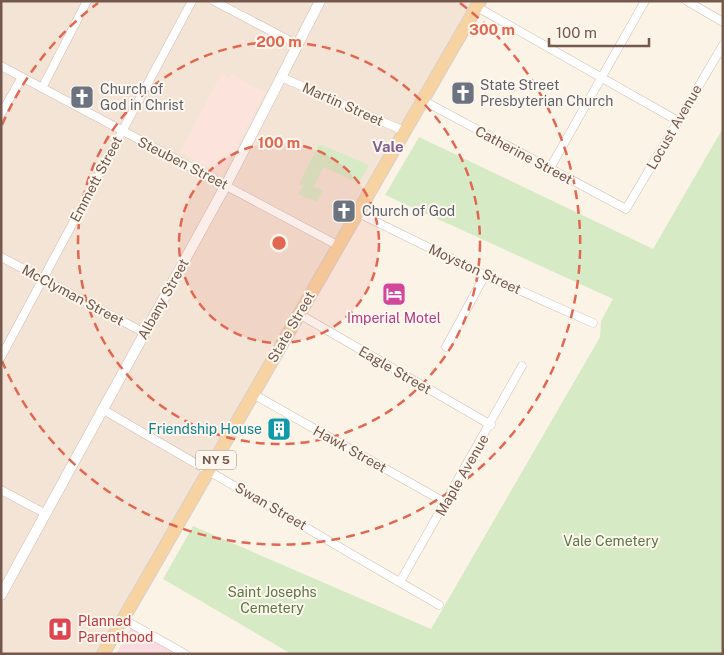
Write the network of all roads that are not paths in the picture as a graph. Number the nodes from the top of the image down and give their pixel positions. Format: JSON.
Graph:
{"nodes":[{"id":1,"x":87,"y":1,"type":"edge"},
{"id":2,"x":192,"y":1,"type":"edge"},
{"id":3,"x":214,"y":1,"type":"edge"},
{"id":4,"x":320,"y":1,"type":"edge"},
{"id":5,"x":645,"y":1,"type":"edge"},
{"id":6,"x":687,"y":1,"type":"edge"},
{"id":7,"x":479,"y":4,"type":"edge"},
{"id":8,"x":723,"y":22,"type":"edge"},
{"id":9,"x":298,"y":45,"type":"junction"},
{"id":10,"x":723,"y":45,"type":"edge"},
{"id":11,"x":1,"y":66,"type":"edge"},
{"id":12,"x":22,"y":77,"type":"junction"},
{"id":13,"x":281,"y":77,"type":"junction"},
{"id":14,"x":602,"y":78,"type":"junction"},
{"id":15,"x":42,"y":88,"type":"junction"},
{"id":16,"x":422,"y":100,"type":"junction"},
{"id":17,"x":1,"y":114,"type":"edge"},
{"id":18,"x":678,"y":122,"type":"junction"},
{"id":19,"x":122,"y":131,"type":"junction"},
{"id":20,"x":404,"y":132,"type":"junction"},
{"id":21,"x":550,"y":168,"type":"junction"},
{"id":22,"x":226,"y":185,"type":"junction"},
{"id":23,"x":626,"y":209,"type":"joint"},
{"id":24,"x":358,"y":213,"type":"junction"},
{"id":25,"x":339,"y":246,"type":"junction"},
{"id":26,"x":1,"y":257,"type":"edge"},
{"id":27,"x":485,"y":275,"type":"junction"},
{"id":28,"x":43,"y":279,"type":"junction"},
{"id":29,"x":298,"y":314,"type":"junction"},
{"id":30,"x":593,"y":323,"type":"dead end"},
{"id":31,"x":145,"y":333,"type":"junction"},
{"id":32,"x":446,"y":347,"type":"dead end"},
{"id":33,"x":1,"y":357,"type":"edge"},
{"id":34,"x":522,"y":366,"type":"dead end"},
{"id":35,"x":253,"y":394,"type":"junction"},
{"id":36,"x":102,"y":408,"type":"junction"},
{"id":37,"x":491,"y":425,"type":"junction"},
{"id":38,"x":210,"y":471,"type":"junction"},
{"id":39,"x":1,"y":490,"type":"edge"},
{"id":40,"x":446,"y":503,"type":"junction"},
{"id":41,"x":46,"y":514,"type":"junction"},
{"id":42,"x":400,"y":582,"type":"junction"},
{"id":43,"x":1,"y":595,"type":"edge"},
{"id":44,"x":439,"y":605,"type":"dead end"},
{"id":45,"x":123,"y":619,"type":"junction"},
{"id":46,"x":103,"y":654,"type":"edge"},
{"id":47,"x":185,"y":654,"type":"edge"}],
"edges":[{"from":1,"to":15,"type":"street"},
{"from":2,"to":19,"type":"street","name":"Emmett Street"},
{"from":3,"to":9,"type":"street"},
{"from":4,"to":9,"type":"street","name":"Albany Street"},
{"from":5,"to":14,"type":"street"},
{"from":6,"to":8,"type":"street"},
{"from":7,"to":14,"type":"street"},
{"from":7,"to":16,"type":"main road","name":"State Street","number":"NY 5"},
{"from":9,"to":13,"type":"street","name":"Albany Street"},
{"from":10,"to":18,"type":"street","name":"Locust Avenue"},
{"from":11,"to":12,"type":"street","name":"Steuben Street"},
{"from":12,"to":15,"type":"street","name":"Steuben Street"},
{"from":12,"to":17,"type":"street"},
{"from":13,"to":20,"type":"street","name":"Martin Street"},
{"from":13,"to":22,"type":"street","name":"Albany Street"},
{"from":14,"to":18,"type":"street"},
{"from":14,"to":21,"type":"street"},
{"from":15,"to":19,"type":"street","name":"Steuben Street"},
{"from":16,"to":20,"type":"main road","name":"State Street","number":"NY 5"},
{"from":16,"to":21,"type":"street","name":"Catherine Street"},
{"from":18,"to":23,"type":"street","name":"Locust Avenue"},
{"from":19,"to":22,"type":"street","name":"Steuben Street"},
{"from":19,"to":28,"type":"street","name":"Emmett Street"},
{"from":20,"to":24,"type":"main road","name":"State Street","number":"NY 5"},
{"from":21,"to":23,"type":"street","name":"Catherine Street"},
{"from":22,"to":25,"type":"street","name":"Steuben Street"},
{"from":22,"to":31,"type":"street","name":"Albany Street"},
{"from":24,"to":25,"type":"main road","name":"State Street","number":"NY 5"},
{"from":24,"to":27,"type":"street","name":"Moyston Street"},
{"from":25,"to":29,"type":"main road","name":"State Street","number":"NY 5"},
{"from":26,"to":28,"type":"street","name":"McClyman Street"},
{"from":27,"to":30,"type":"street","name":"Moyston Street"},
{"from":27,"to":32,"type":"street"},
{"from":28,"to":31,"type":"street","name":"McClyman Street"},
{"from":28,"to":33,"type":"street","name":"Emmett Street"},
{"from":29,"to":35,"type":"main road","name":"State Street","number":"NY 5"},
{"from":29,"to":37,"type":"street","name":"Eagle Street"},
{"from":31,"to":36,"type":"street","name":"Albany Street"},
{"from":34,"to":37,"type":"street","name":"Maple Avenue"},
{"from":35,"to":38,"type":"main road","name":"State Street","number":"NY 5"},
{"from":35,"to":40,"type":"street","name":"Hawk Street"},
{"from":36,"to":38,"type":"street","name":"Swan Street"},
{"from":36,"to":41,"type":"street","name":"Albany Street"},
{"from":37,"to":40,"type":"street","name":"Maple Avenue"},
{"from":38,"to":42,"type":"street","name":"Swan Street"},
{"from":38,"to":45,"type":"main road","name":"State Street","number":"NY 5"},
{"from":39,"to":41,"type":"street"},
{"from":40,"to":42,"type":"street","name":"Maple Avenue"},
{"from":41,"to":43,"type":"street","name":"Albany Street"},
{"from":42,"to":44,"type":"street","name":"Swan Street"},
{"from":45,"to":46,"type":"main road","name":"State Street","number":"NY 5"},
{"from":45,"to":47,"type":"street"}]}
